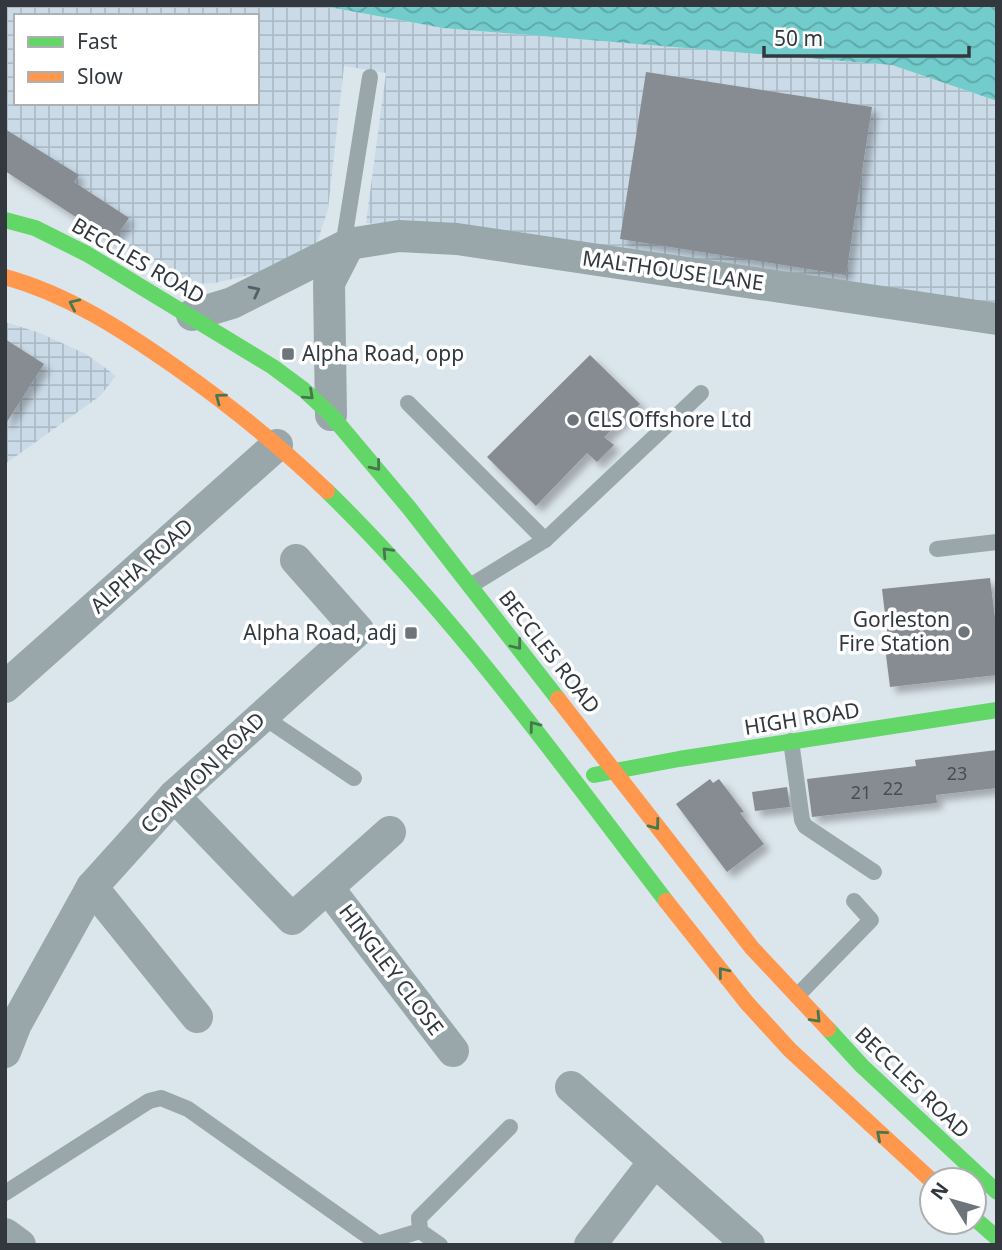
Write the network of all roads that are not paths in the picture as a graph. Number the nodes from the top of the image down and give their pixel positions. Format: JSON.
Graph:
{"nodes":[{"id":1,"x":370,"y":77,"type":"dead end"},
{"id":2,"x":5,"y":206,"type":"edge"},
{"id":3,"x":5,"y":220,"type":"edge"},
{"id":4,"x":35,"y":228,"type":"junction"},
{"id":5,"x":349,"y":244,"type":"junction"},
{"id":6,"x":5,"y":277,"type":"edge"},
{"id":7,"x":192,"y":316,"type":"junction"},
{"id":8,"x":997,"y":319,"type":"edge"},
{"id":9,"x":701,"y":393,"type":"dead end"},
{"id":10,"x":408,"y":403,"type":"dead end"},
{"id":11,"x":331,"y":415,"type":"junction"},
{"id":12,"x":277,"y":445,"type":"junction"},
{"id":13,"x":545,"y":540,"type":"junction"},
{"id":14,"x":997,"y":542,"type":"edge"},
{"id":15,"x":937,"y":549,"type":"dead end"},
{"id":16,"x":296,"y":560,"type":"dead end"},
{"id":17,"x":470,"y":586,"type":"junction"},
{"id":18,"x":5,"y":687,"type":"edge"},
{"id":19,"x":997,"y":710,"type":"edge"},
{"id":20,"x":262,"y":716,"type":"junction"},
{"id":21,"x":792,"y":741,"type":"junction"},
{"id":22,"x":613,"y":770,"type":"junction"},
{"id":23,"x":354,"y":778,"type":"dead end"},
{"id":24,"x":575,"y":780,"type":"junction"},
{"id":25,"x":174,"y":796,"type":"junction"},
{"id":26,"x":390,"y":832,"type":"dead end"},
{"id":27,"x":874,"y":872,"type":"dead end"},
{"id":28,"x":92,"y":887,"type":"junction"},
{"id":29,"x":328,"y":889,"type":"junction"},
{"id":30,"x":854,"y":901,"type":"dead end"},
{"id":31,"x":796,"y":998,"type":"junction"},
{"id":32,"x":197,"y":1017,"type":"dead end"},
{"id":33,"x":453,"y":1051,"type":"dead end"},
{"id":34,"x":5,"y":1052,"type":"edge"},
{"id":35,"x":571,"y":1087,"type":"dead end"},
{"id":36,"x":510,"y":1127,"type":"dead end"},
{"id":37,"x":654,"y":1162,"type":"junction"},
{"id":38,"x":918,"y":1169,"type":"edge"},
{"id":39,"x":997,"y":1192,"type":"edge"},
{"id":40,"x":5,"y":1193,"type":"edge"},
{"id":41,"x":420,"y":1231,"type":"junction"},
{"id":42,"x":5,"y":1234,"type":"edge"},
{"id":43,"x":375,"y":1244,"type":"edge"},
{"id":44,"x":20,"y":1245,"type":"edge"},
{"id":45,"x":440,"y":1245,"type":"edge"},
{"id":46,"x":590,"y":1245,"type":"edge"},
{"id":47,"x":749,"y":1245,"type":"edge"}],
"edges":[{"from":1,"to":5,"type":"lane"},
{"from":2,"to":4,"type":"street"},
{"from":3,"to":4,"type":"street","name":"BECCLES ROAD"},
{"from":4,"to":7,"type":"street","name":"BECCLES ROAD"},
{"from":7,"to":5,"type":"street","name":"MALTHOUSE LANE","one_way":true},
{"from":5,"to":8,"type":"street","name":"MALTHOUSE LANE"},
{"from":5,"to":11,"type":"street"},
{"from":12,"to":6,"type":"street","one_way":true},
{"from":7,"to":11,"type":"street","name":"BECCLES ROAD","one_way":true},
{"from":9,"to":13,"type":"lane"},
{"from":10,"to":13,"type":"lane"},
{"from":11,"to":17,"type":"street","name":"BECCLES ROAD","one_way":true},
{"from":12,"to":18,"type":"street","name":"ALPHA ROAD"},
{"from":24,"to":12,"type":"street","one_way":true},
{"from":13,"to":17,"type":"lane"},
{"from":14,"to":15,"type":"lane"},
{"from":16,"to":20,"type":"street","name":"COMMON ROAD"},
{"from":17,"to":22,"type":"street","name":"BECCLES ROAD","one_way":true},
{"from":19,"to":21,"type":"street","name":"HIGH ROAD"},
{"from":20,"to":23,"type":"lane"},
{"from":20,"to":25,"type":"street","name":"COMMON ROAD"},
{"from":21,"to":22,"type":"street","name":"HIGH ROAD"},
{"from":21,"to":27,"type":"lane"},
{"from":22,"to":24,"type":"street","name":"HIGH ROAD"},
{"from":22,"to":31,"type":"street","name":"BECCLES ROAD","one_way":true},
{"from":38,"to":24,"type":"street","one_way":true},
{"from":25,"to":28,"type":"street","name":"COMMON ROAD"},
{"from":25,"to":29,"type":"street","name":"HINGLEY CLOSE"},
{"from":26,"to":29,"type":"street","name":"HINGLEY CLOSE"},
{"from":28,"to":32,"type":"street"},
{"from":28,"to":34,"type":"street","name":"COMMON ROAD"},
{"from":29,"to":33,"type":"street","name":"HINGLEY CLOSE"},
{"from":30,"to":31,"type":"lane"},
{"from":31,"to":39,"type":"street","name":"BECCLES ROAD","one_way":true},
{"from":35,"to":37,"type":"street"},
{"from":36,"to":41,"type":"lane"},
{"from":37,"to":46,"type":"street"},
{"from":37,"to":47,"type":"street"},
{"from":40,"to":43,"type":"lane"},
{"from":41,"to":43,"type":"lane"},
{"from":41,"to":45,"type":"lane"},
{"from":42,"to":44,"type":"street"}]}
